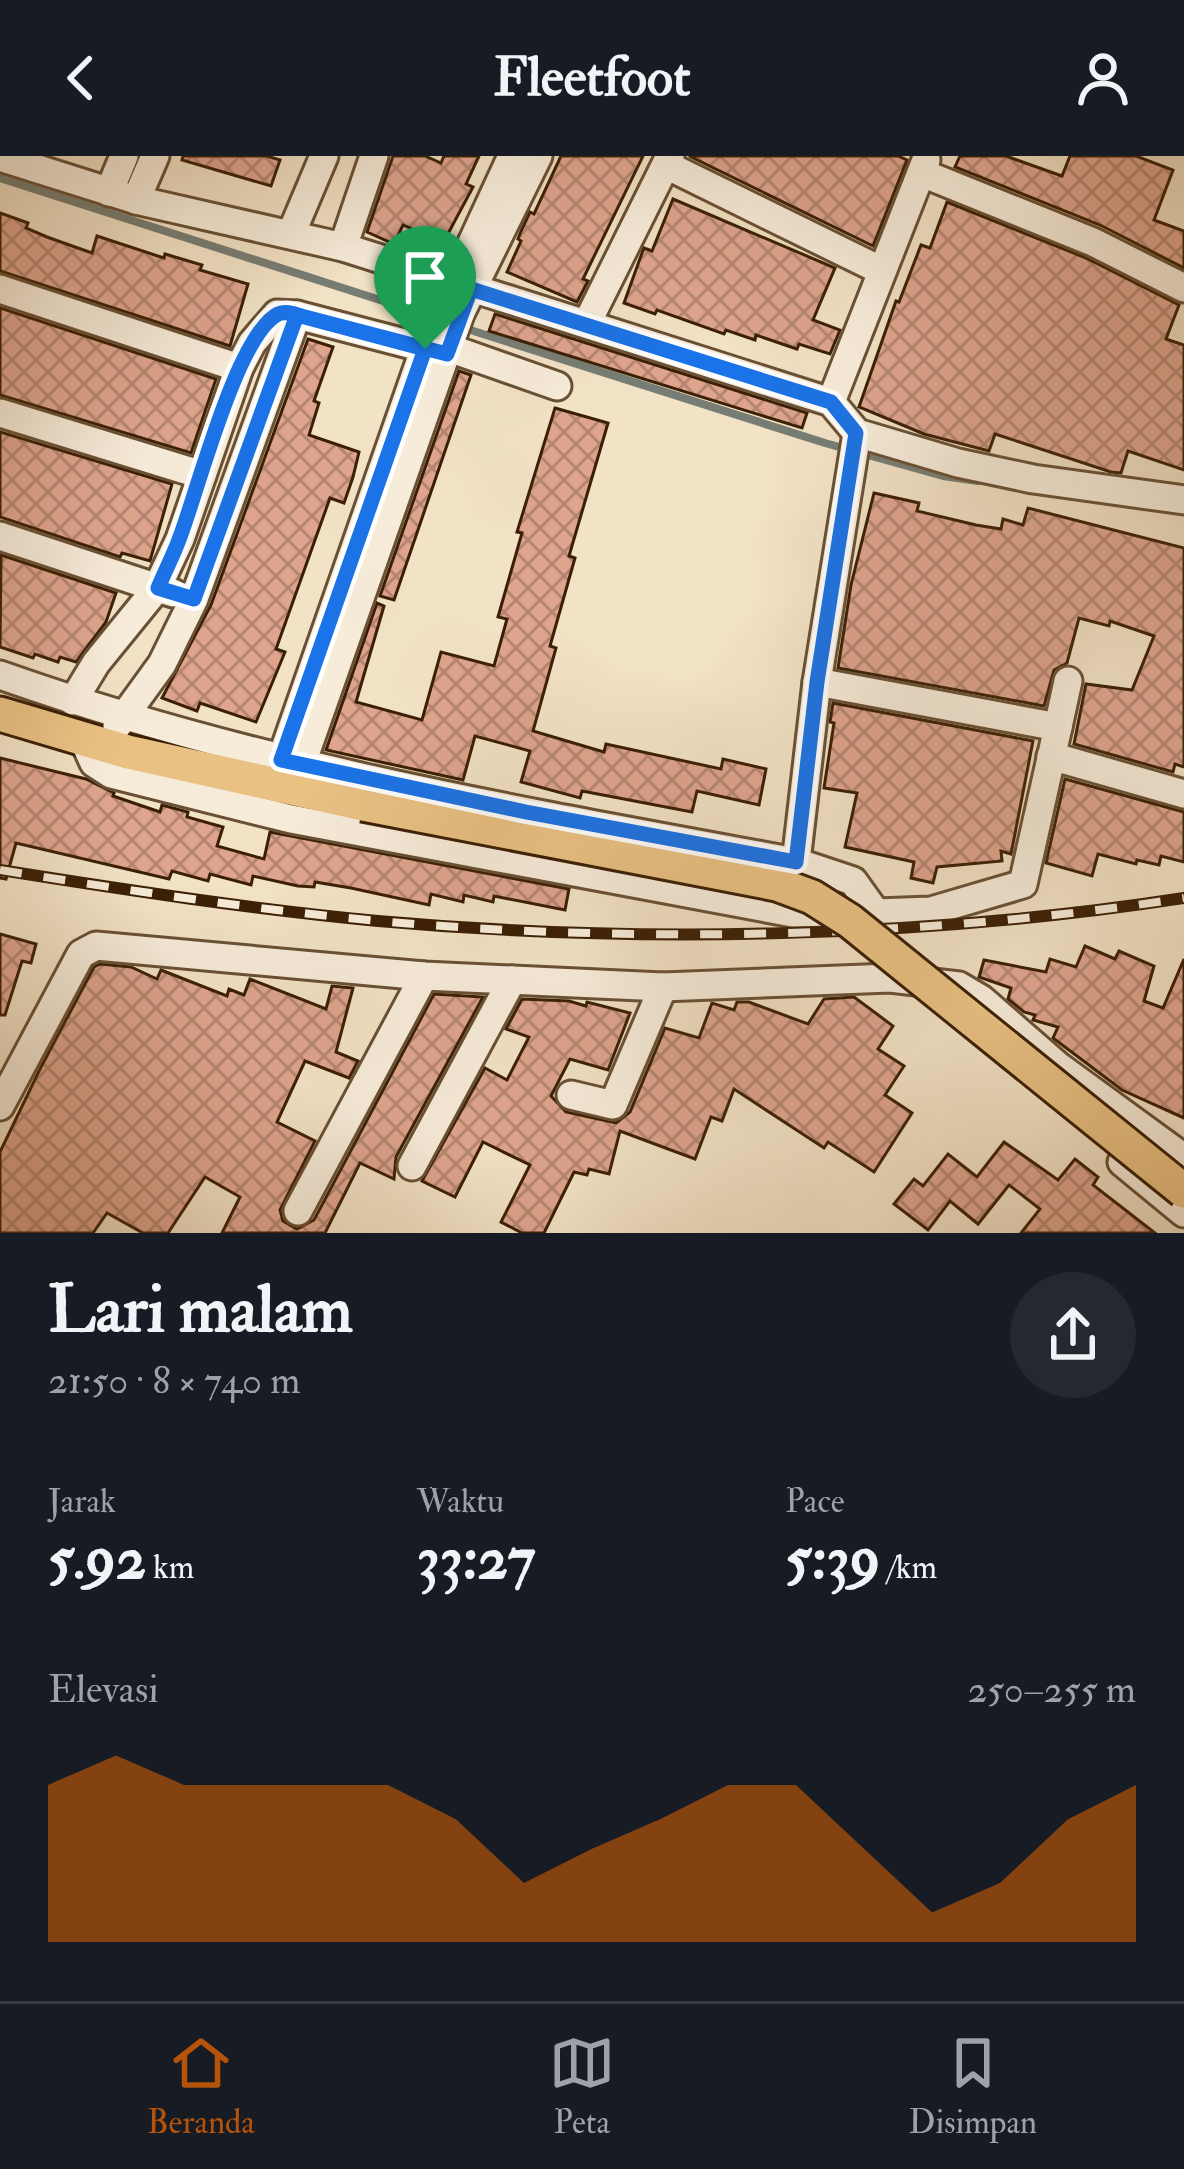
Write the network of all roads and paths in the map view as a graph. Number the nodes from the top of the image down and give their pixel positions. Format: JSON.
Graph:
{"nodes":[{"id":1,"x":124,"y":156,"type":"edge"},
{"id":2,"x":155,"y":156,"type":"edge"},
{"id":3,"x":324,"y":156,"type":"edge"},
{"id":4,"x":374,"y":156,"type":"edge"},
{"id":5,"x":512,"y":156,"type":"edge"},
{"id":6,"x":538,"y":156,"type":"edge"},
{"id":7,"x":0,"y":157,"type":"edge"},
{"id":8,"x":668,"y":161,"type":"edge"},
{"id":9,"x":925,"y":165,"type":"edge"},
{"id":10,"x":123,"y":196,"type":"junction"},
{"id":11,"x":291,"y":234,"type":"junction"},
{"id":12,"x":343,"y":247,"type":"junction"},
{"id":13,"x":882,"y":271,"type":"junction"},
{"id":14,"x":1184,"y":288,"type":"edge"},
{"id":15,"x":0,"y":289,"type":"edge"},
{"id":16,"x":297,"y":315,"type":"junction"},
{"id":17,"x":587,"y":323,"type":"junction"},
{"id":18,"x":447,"y":325,"type":"junction"},
{"id":19,"x":239,"y":368,"type":"junction"},
{"id":20,"x":557,"y":386,"type":"dead end"},
{"id":21,"x":831,"y":402,"type":"junction"},
{"id":22,"x":0,"y":413,"type":"edge"},
{"id":23,"x":856,"y":438,"type":"junction"},
{"id":24,"x":202,"y":475,"type":"junction"},
{"id":25,"x":1184,"y":500,"type":"edge"},
{"id":26,"x":0,"y":536,"type":"edge"},
{"id":27,"x":158,"y":588,"type":"junction"},
{"id":28,"x":194,"y":599,"type":"junction"},
{"id":29,"x":0,"y":674,"type":"edge"},
{"id":30,"x":1068,"y":681,"type":"dead end"},
{"id":31,"x":817,"y":682,"type":"junction"},
{"id":32,"x":73,"y":701,"type":"junction"},
{"id":33,"x":0,"y":713,"type":"edge"},
{"id":34,"x":124,"y":714,"type":"junction"},
{"id":35,"x":1058,"y":727,"type":"junction"},
{"id":36,"x":106,"y":746,"type":"junction"},
{"id":37,"x":1051,"y":756,"type":"junction"},
{"id":38,"x":291,"y":763,"type":"junction"},
{"id":39,"x":1184,"y":794,"type":"edge"},
{"id":40,"x":796,"y":862,"type":"junction"},
{"id":41,"x":876,"y":913,"type":"junction"},
{"id":42,"x":424,"y":976,"type":"junction"},
{"id":43,"x":890,"y":978,"type":"junction"},
{"id":44,"x":512,"y":980,"type":"junction"},
{"id":45,"x":663,"y":987,"type":"junction"},
{"id":46,"x":572,"y":1095,"type":"dead end"},
{"id":47,"x":0,"y":1106,"type":"edge"},
{"id":48,"x":1184,"y":1158,"type":"edge"},
{"id":49,"x":412,"y":1166,"type":"dead end"},
{"id":50,"x":1184,"y":1191,"type":"edge"},
{"id":51,"x":298,"y":1211,"type":"dead end"},
{"id":52,"x":1184,"y":1213,"type":"edge"}],
"edges":[{"from":1,"to":10,"type":"street"},
{"from":2,"to":10,"type":"street"},
{"from":3,"to":11,"type":"street"},
{"from":4,"to":12,"type":"street"},
{"from":5,"to":18,"type":"street"},
{"from":6,"to":18,"type":"street"},
{"from":7,"to":10,"type":"street"},
{"from":8,"to":13,"type":"street"},
{"from":8,"to":17,"type":"street"},
{"from":9,"to":13,"type":"street"},
{"from":9,"to":14,"type":"street"},
{"from":10,"to":11,"type":"street"},
{"from":11,"to":12,"type":"street"},
{"from":12,"to":18,"type":"street"},
{"from":13,"to":21,"type":"street"},
{"from":15,"to":19,"type":"street"},
{"from":16,"to":18,"type":"street"},
{"from":16,"to":19,"type":"street"},
{"from":16,"to":28,"type":"street"},
{"from":17,"to":18,"type":"street"},
{"from":17,"to":21,"type":"street"},
{"from":18,"to":20,"type":"street"},
{"from":18,"to":38,"type":"street"},
{"from":19,"to":24,"type":"street"},
{"from":21,"to":23,"type":"street"},
{"from":22,"to":24,"type":"street"},
{"from":23,"to":25,"type":"street"},
{"from":23,"to":31,"type":"street"},
{"from":24,"to":27,"type":"street"},
{"from":26,"to":27,"type":"street"},
{"from":27,"to":28,"type":"street"},
{"from":27,"to":32,"type":"street"},
{"from":28,"to":34,"type":"street"},
{"from":29,"to":32,"type":"street"},
{"from":30,"to":35,"type":"street"},
{"from":31,"to":35,"type":"street"},
{"from":31,"to":40,"type":"street"},
{"from":32,"to":34,"type":"street"},
{"from":33,"to":36,"type":"main road"},
{"from":34,"to":36,"type":"street"},
{"from":34,"to":38,"type":"street"},
{"from":35,"to":37,"type":"street"},
{"from":36,"to":41,"type":"street"},
{"from":36,"to":50,"type":"main road","bridge":true},
{"from":37,"to":39,"type":"street"},
{"from":37,"to":41,"type":"street"},
{"from":38,"to":40,"type":"street"},
{"from":40,"to":41,"type":"street"},
{"from":42,"to":44,"type":"street"},
{"from":42,"to":47,"type":"street"},
{"from":42,"to":51,"type":"street"},
{"from":43,"to":45,"type":"street"},
{"from":43,"to":48,"type":"street"},
{"from":43,"to":52,"type":"street"},
{"from":44,"to":45,"type":"street"},
{"from":44,"to":49,"type":"street"},
{"from":45,"to":46,"type":"street"}]}
